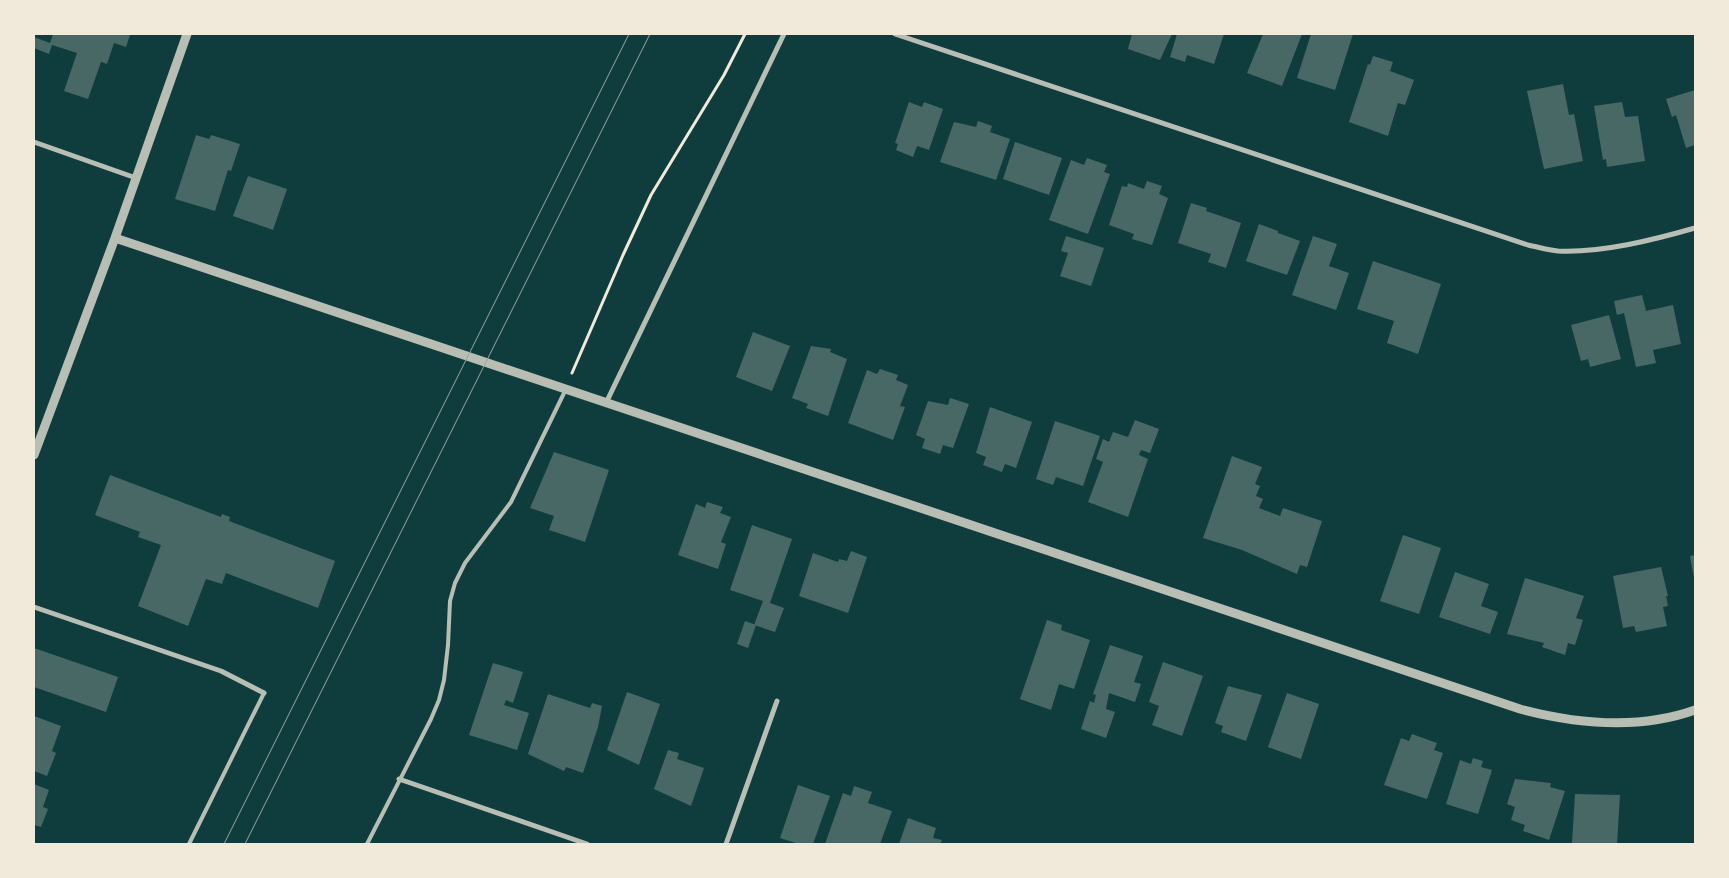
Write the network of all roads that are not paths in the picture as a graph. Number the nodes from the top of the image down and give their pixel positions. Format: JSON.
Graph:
{"nodes":[{"id":1,"x":187,"y":34,"type":"edge"},
{"id":2,"x":784,"y":34,"type":"edge"},
{"id":3,"x":895,"y":34,"type":"edge"},
{"id":4,"x":34,"y":142,"type":"edge"},
{"id":5,"x":136,"y":178,"type":"junction"},
{"id":6,"x":1695,"y":228,"type":"edge"},
{"id":7,"x":115,"y":238,"type":"junction"},
{"id":8,"x":566,"y":390,"type":"junction"},
{"id":9,"x":606,"y":403,"type":"junction"},
{"id":10,"x":34,"y":455,"type":"edge"},
{"id":11,"x":34,"y":607,"type":"edge"},
{"id":12,"x":264,"y":693,"type":"joint"},
{"id":13,"x":778,"y":701,"type":"dead end"},
{"id":14,"x":1695,"y":710,"type":"edge"},
{"id":15,"x":399,"y":779,"type":"junction"},
{"id":16,"x":189,"y":844,"type":"edge"},
{"id":17,"x":367,"y":844,"type":"edge"},
{"id":18,"x":587,"y":844,"type":"edge"},
{"id":19,"x":726,"y":844,"type":"edge"}],
"edges":[{"from":1,"to":5,"type":"street"},
{"from":2,"to":9,"type":"street"},
{"from":3,"to":6,"type":"street"},
{"from":4,"to":5,"type":"street"},
{"from":5,"to":7,"type":"street"},
{"from":7,"to":8,"type":"street"},
{"from":7,"to":10,"type":"street"},
{"from":8,"to":9,"type":"street"},
{"from":8,"to":15,"type":"lane"},
{"from":9,"to":14,"type":"street"},
{"from":11,"to":12,"type":"street"},
{"from":12,"to":16,"type":"lane"},
{"from":13,"to":19,"type":"street"},
{"from":15,"to":17,"type":"lane"},
{"from":15,"to":18,"type":"street"}]}
